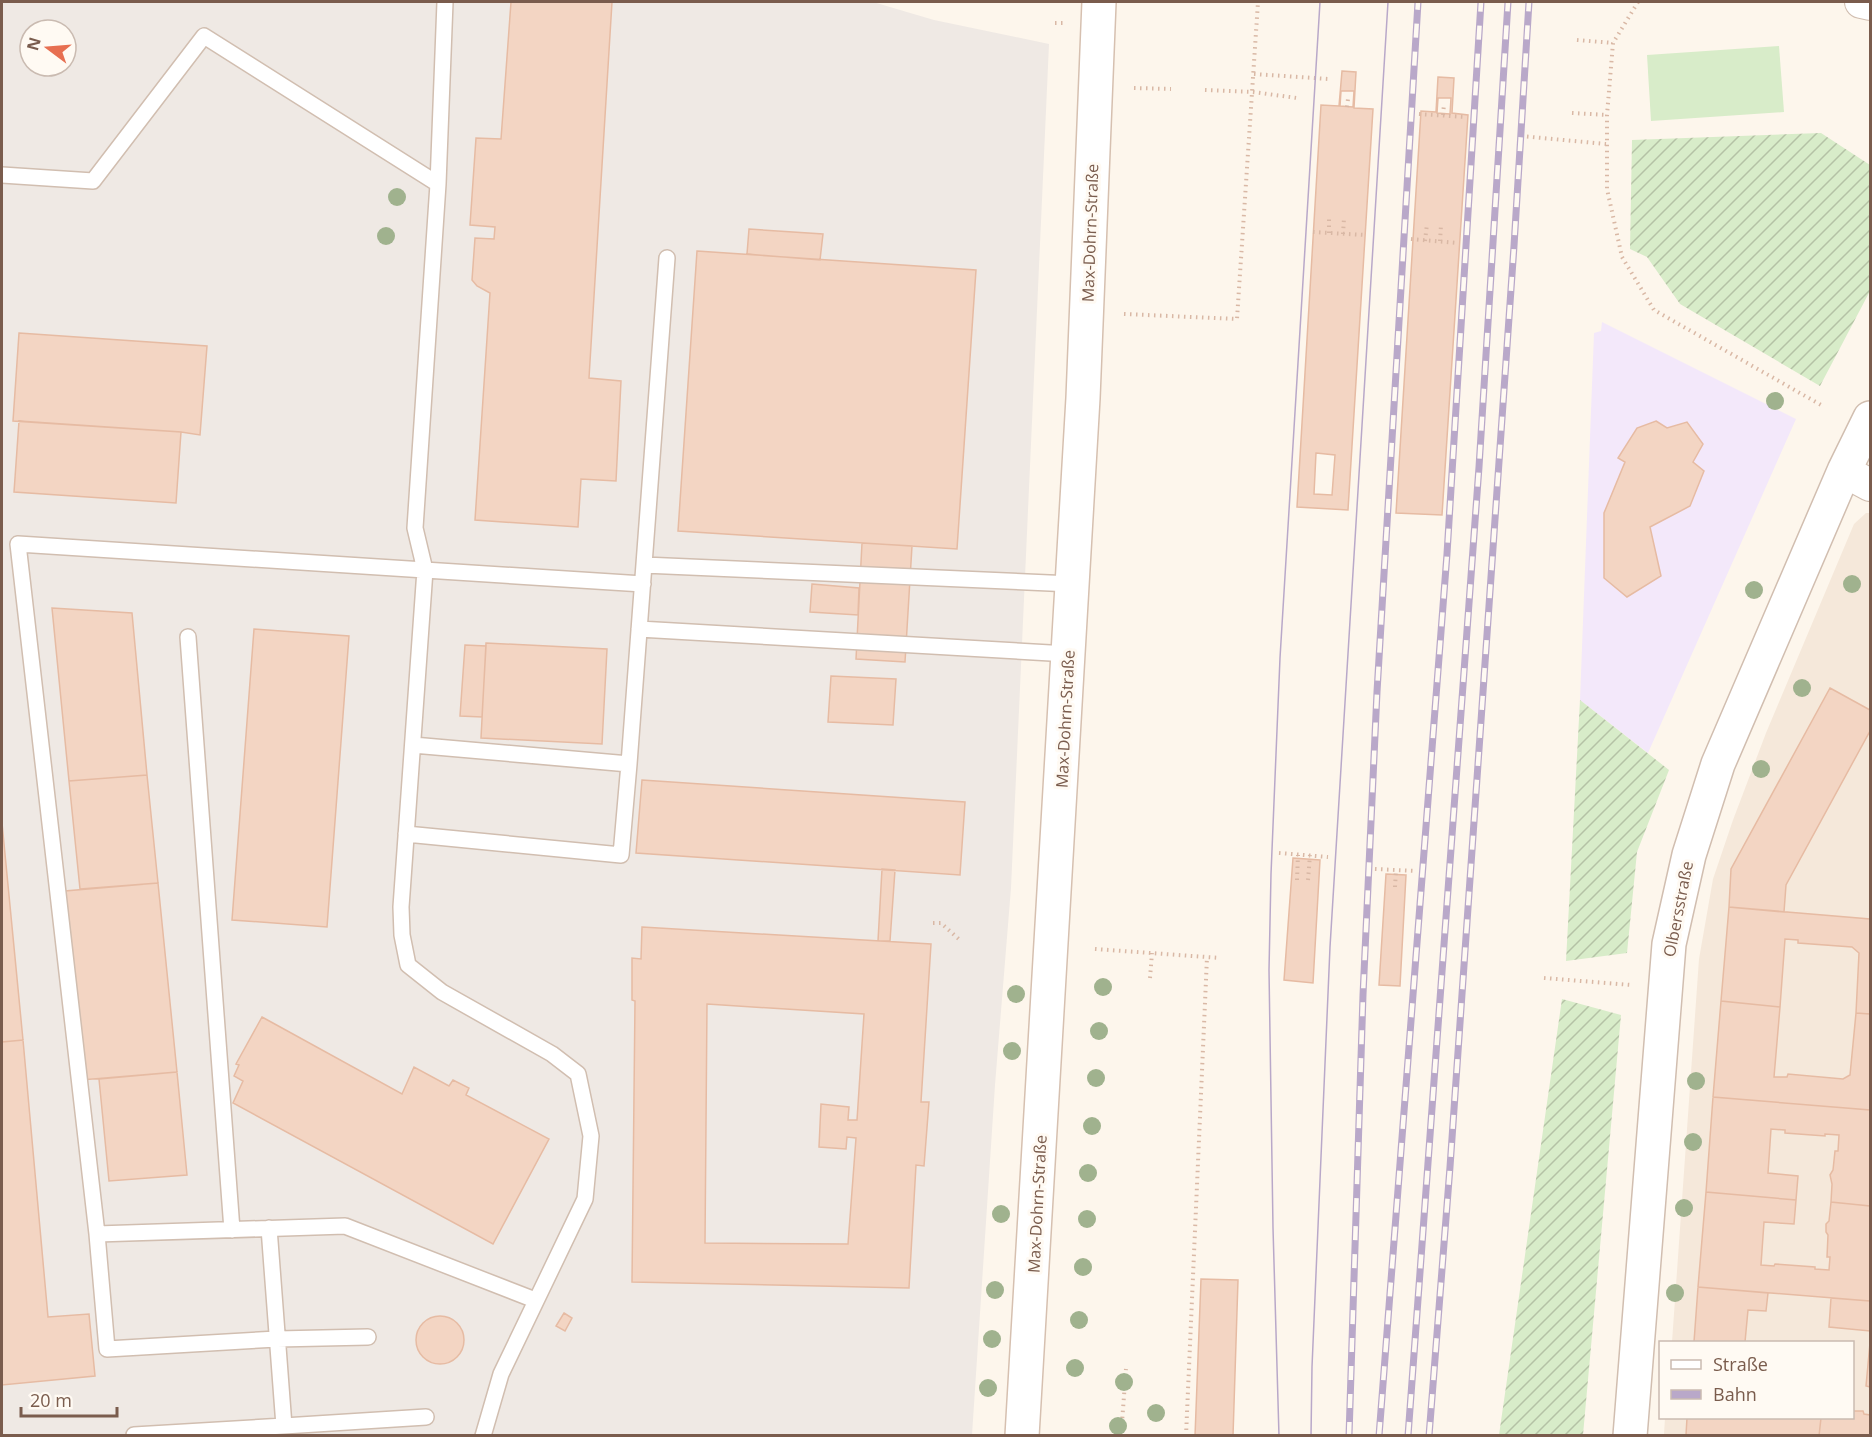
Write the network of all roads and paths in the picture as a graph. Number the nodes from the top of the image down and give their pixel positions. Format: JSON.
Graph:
{"nodes":[{"id":1,"x":446,"y":2,"type":"edge"},
{"id":2,"x":1099,"y":2,"type":"edge"},
{"id":3,"x":1258,"y":2,"type":"edge"},
{"id":4,"x":1638,"y":2,"type":"edge"},
{"id":5,"x":1861,"y":2,"type":"edge"},
{"id":6,"x":1870,"y":4,"type":"edge"},
{"id":7,"x":1577,"y":40,"type":"dead end"},
{"id":8,"x":1613,"y":43,"type":"junction"},
{"id":9,"x":1254,"y":74,"type":"junction"},
{"id":10,"x":1329,"y":79,"type":"dead end"},
{"id":11,"x":1134,"y":88,"type":"dead end"},
{"id":12,"x":1172,"y":89,"type":"dead end"},
{"id":13,"x":1205,"y":90,"type":"dead end"},
{"id":14,"x":1253,"y":92,"type":"junction"},
{"id":15,"x":1297,"y":98,"type":"dead end"},
{"id":16,"x":1348,"y":99,"type":"dead end"},
{"id":17,"x":1444,"y":105,"type":"dead end"},
{"id":18,"x":1347,"y":107,"type":"dead end"},
{"id":19,"x":1572,"y":113,"type":"dead end"},
{"id":20,"x":1419,"y":114,"type":"dead end"},
{"id":21,"x":1443,"y":115,"type":"junction"},
{"id":22,"x":1607,"y":115,"type":"junction"},
{"id":23,"x":1466,"y":117,"type":"dead end"},
{"id":24,"x":1521,"y":136,"type":"dead end"},
{"id":25,"x":1606,"y":144,"type":"junction"},
{"id":26,"x":2,"y":175,"type":"edge"},
{"id":27,"x":438,"y":184,"type":"junction"},
{"id":28,"x":1329,"y":217,"type":"dead end"},
{"id":29,"x":1344,"y":218,"type":"dead end"},
{"id":30,"x":1427,"y":224,"type":"dead end"},
{"id":31,"x":1441,"y":225,"type":"dead end"},
{"id":32,"x":1313,"y":232,"type":"dead end"},
{"id":33,"x":1329,"y":233,"type":"junction"},
{"id":34,"x":1344,"y":234,"type":"junction"},
{"id":35,"x":1365,"y":235,"type":"dead end"},
{"id":36,"x":1411,"y":239,"type":"dead end"},
{"id":37,"x":1425,"y":240,"type":"junction"},
{"id":38,"x":1440,"y":241,"type":"junction"},
{"id":39,"x":1458,"y":243,"type":"dead end"},
{"id":40,"x":668,"y":258,"type":"dead end"},
{"id":41,"x":1124,"y":314,"type":"dead end"},
{"id":42,"x":1821,"y":405,"type":"dead end"},
{"id":43,"x":1870,"y":418,"type":"edge"},
{"id":44,"x":1857,"y":478,"type":"edge"},
{"id":45,"x":644,"y":565,"type":"junction"},
{"id":46,"x":425,"y":570,"type":"junction"},
{"id":47,"x":643,"y":584,"type":"junction"},
{"id":48,"x":1072,"y":584,"type":"junction"},
{"id":49,"x":639,"y":628,"type":"junction"},
{"id":50,"x":188,"y":637,"type":"dead end"},
{"id":51,"x":1068,"y":654,"type":"junction"},
{"id":52,"x":413,"y":745,"type":"junction"},
{"id":53,"x":629,"y":764,"type":"junction"},
{"id":54,"x":406,"y":834,"type":"junction"},
{"id":55,"x":1279,"y":853,"type":"dead end"},
{"id":56,"x":1298,"y":855,"type":"junction"},
{"id":57,"x":1310,"y":855,"type":"junction"},
{"id":58,"x":1328,"y":856,"type":"dead end"},
{"id":59,"x":1376,"y":869,"type":"dead end"},
{"id":60,"x":1396,"y":870,"type":"junction"},
{"id":61,"x":1416,"y":871,"type":"dead end"},
{"id":62,"x":1297,"y":880,"type":"dead end"},
{"id":63,"x":1308,"y":880,"type":"dead end"},
{"id":64,"x":1395,"y":887,"type":"dead end"},
{"id":65,"x":933,"y":922,"type":"dead end"},
{"id":66,"x":961,"y":941,"type":"dead end"},
{"id":67,"x":1095,"y":949,"type":"dead end"},
{"id":68,"x":1152,"y":953,"type":"junction"},
{"id":69,"x":1207,"y":957,"type":"junction"},
{"id":70,"x":1220,"y":958,"type":"dead end"},
{"id":71,"x":1150,"y":978,"type":"dead end"},
{"id":72,"x":1544,"y":978,"type":"dead end"},
{"id":73,"x":1631,"y":985,"type":"dead end"},
{"id":74,"x":269,"y":1228,"type":"junction"},
{"id":75,"x":232,"y":1230,"type":"junction"},
{"id":76,"x":97,"y":1234,"type":"junction"},
{"id":77,"x":536,"y":1300,"type":"junction"},
{"id":78,"x":368,"y":1337,"type":"dead end"},
{"id":79,"x":277,"y":1339,"type":"junction"},
{"id":80,"x":1126,"y":1369,"type":"dead end"},
{"id":81,"x":426,"y":1417,"type":"dead end"},
{"id":82,"x":284,"y":1426,"type":"junction"},
{"id":83,"x":134,"y":1435,"type":"edge"},
{"id":84,"x":483,"y":1436,"type":"edge"},
{"id":85,"x":1022,"y":1436,"type":"edge"},
{"id":86,"x":1121,"y":1436,"type":"edge"},
{"id":87,"x":1186,"y":1436,"type":"edge"},
{"id":88,"x":1630,"y":1436,"type":"edge"}],
"edges":[{"from":1,"to":27,"type":"lane"},
{"from":2,"to":48,"type":"main road","name":"Max-Dohrn-Straße"},
{"from":3,"to":9,"type":"path"},
{"from":4,"to":8,"type":"path"},
{"from":5,"to":6,"type":"street"},
{"from":7,"to":8,"type":"path"},
{"from":8,"to":22,"type":"path"},
{"from":9,"to":10,"type":"path"},
{"from":9,"to":14,"type":"path"},
{"from":11,"to":12,"type":"path"},
{"from":13,"to":14,"type":"path"},
{"from":14,"to":15,"type":"path"},
{"from":14,"to":41,"type":"path"},
{"from":16,"to":18,"type":"path"},
{"from":17,"to":21,"type":"path"},
{"from":19,"to":22,"type":"path"},
{"from":20,"to":21,"type":"path"},
{"from":21,"to":23,"type":"path"},
{"from":22,"to":25,"type":"path"},
{"from":24,"to":25,"type":"path"},
{"from":25,"to":42,"type":"path"},
{"from":26,"to":27,"type":"lane"},
{"from":27,"to":46,"type":"lane"},
{"from":28,"to":33,"type":"path"},
{"from":29,"to":34,"type":"path"},
{"from":30,"to":37,"type":"path"},
{"from":31,"to":38,"type":"path"},
{"from":32,"to":33,"type":"path"},
{"from":33,"to":34,"type":"path"},
{"from":34,"to":35,"type":"path"},
{"from":36,"to":37,"type":"path"},
{"from":37,"to":38,"type":"path"},
{"from":38,"to":39,"type":"path"},
{"from":40,"to":45,"type":"lane"},
{"from":43,"to":44,"type":"main road","name":"Olbersstraße"},
{"from":44,"to":88,"type":"main road","name":"Olbersstraße"},
{"from":45,"to":47,"type":"lane"},
{"from":45,"to":48,"type":"lane"},
{"from":46,"to":47,"type":"lane"},
{"from":46,"to":52,"type":"lane"},
{"from":46,"to":76,"type":"lane"},
{"from":47,"to":49,"type":"lane"},
{"from":48,"to":51,"type":"main road","name":"Max-Dohrn-Straße"},
{"from":49,"to":51,"type":"lane"},
{"from":49,"to":53,"type":"lane"},
{"from":50,"to":75,"type":"lane"},
{"from":51,"to":85,"type":"main road","name":"Max-Dohrn-Straße"},
{"from":52,"to":53,"type":"lane"},
{"from":52,"to":54,"type":"lane"},
{"from":53,"to":54,"type":"lane"},
{"from":54,"to":77,"type":"lane"},
{"from":55,"to":56,"type":"path"},
{"from":56,"to":57,"type":"path"},
{"from":56,"to":62,"type":"path"},
{"from":57,"to":58,"type":"path"},
{"from":57,"to":63,"type":"path"},
{"from":59,"to":60,"type":"path"},
{"from":60,"to":61,"type":"path"},
{"from":60,"to":64,"type":"path"},
{"from":65,"to":66,"type":"path"},
{"from":67,"to":68,"type":"path"},
{"from":68,"to":69,"type":"path"},
{"from":68,"to":71,"type":"path"},
{"from":69,"to":70,"type":"path"},
{"from":69,"to":87,"type":"path"},
{"from":72,"to":73,"type":"path"},
{"from":74,"to":75,"type":"lane"},
{"from":74,"to":77,"type":"lane"},
{"from":74,"to":79,"type":"lane"},
{"from":75,"to":76,"type":"lane"},
{"from":76,"to":79,"type":"lane"},
{"from":77,"to":84,"type":"lane"},
{"from":78,"to":79,"type":"lane"},
{"from":79,"to":82,"type":"lane"},
{"from":80,"to":86,"type":"path"},
{"from":81,"to":82,"type":"lane"},
{"from":82,"to":83,"type":"lane"}]}
